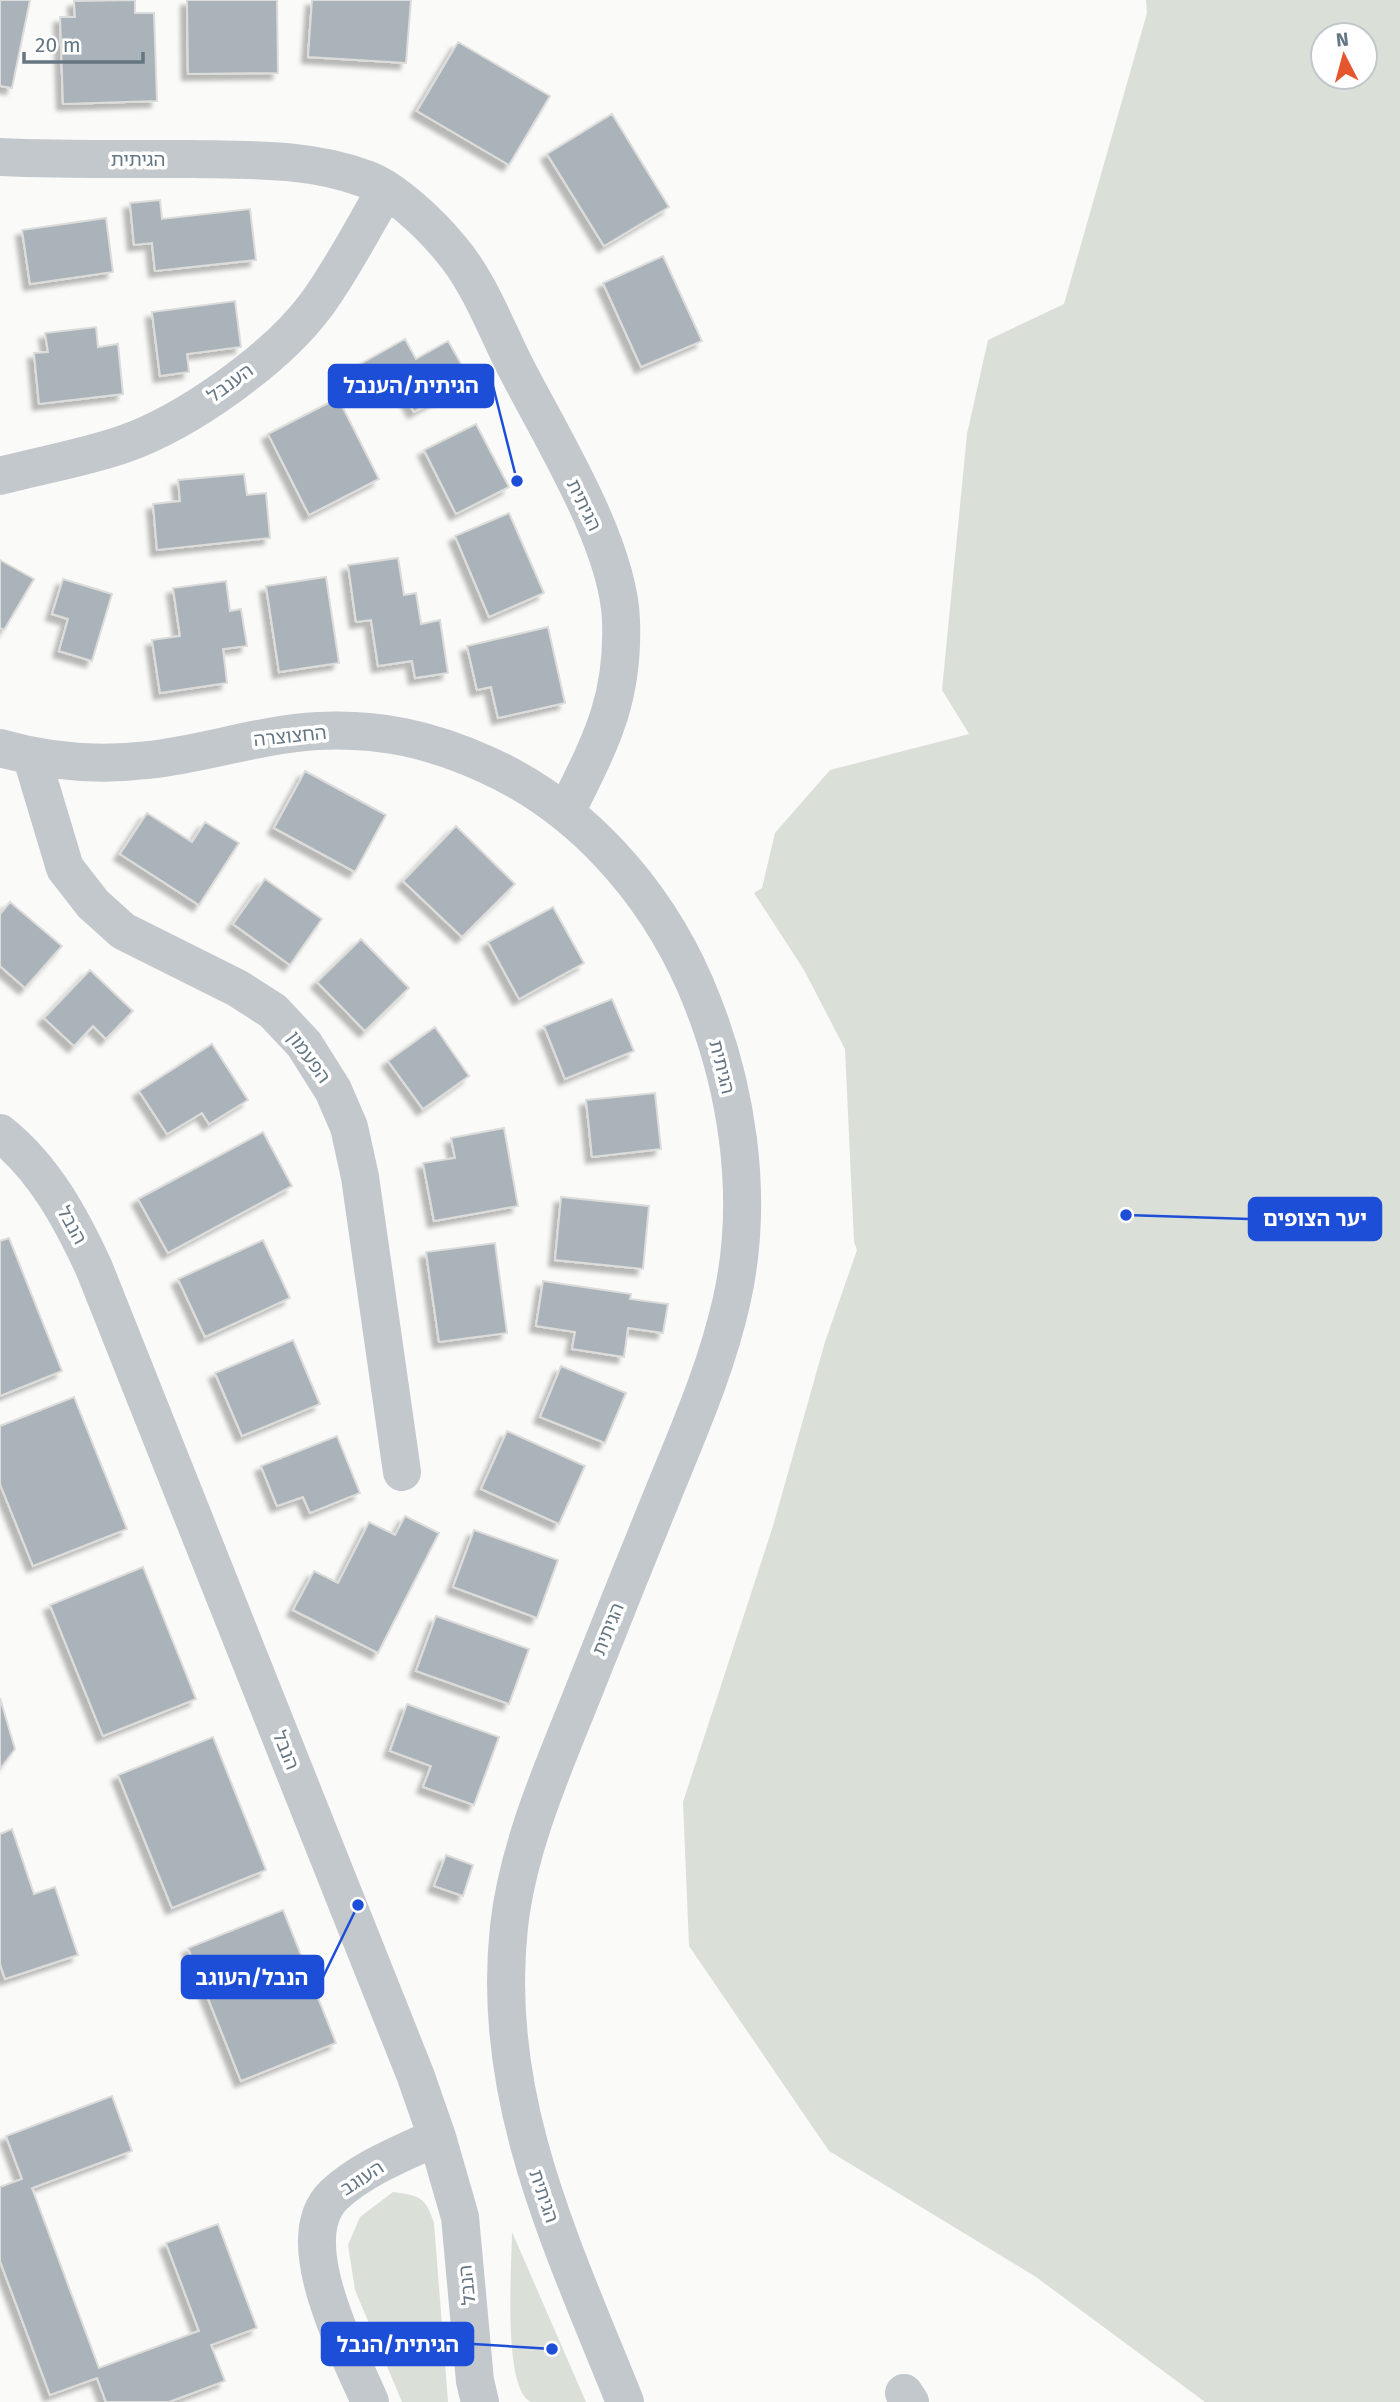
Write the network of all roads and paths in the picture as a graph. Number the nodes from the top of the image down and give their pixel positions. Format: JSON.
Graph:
{"nodes":[{"id":1,"x":0,"y":157,"type":"edge"},
{"id":2,"x":385,"y":191,"type":"junction"},
{"id":3,"x":0,"y":476,"type":"edge"},
{"id":4,"x":16,"y":753,"type":"edge"},
{"id":5,"x":566,"y":812,"type":"junction"},
{"id":6,"x":0,"y":1133,"type":"edge"},
{"id":7,"x":402,"y":1472,"type":"dead end"},
{"id":8,"x":437,"y":2137,"type":"junction"},
{"id":9,"x":370,"y":2402,"type":"edge"},
{"id":10,"x":480,"y":2402,"type":"edge"},
{"id":11,"x":625,"y":2402,"type":"edge"}],
"edges":[{"from":1,"to":2,"type":"street","name":"הגיתית"},
{"from":2,"to":3,"type":"street","name":"הענבל"},
{"from":2,"to":5,"type":"street","name":"הגיתית"},
{"from":4,"to":5,"type":"street","name":"החצוצרה"},
{"from":4,"to":7,"type":"street","name":"הפעמון"},
{"from":5,"to":11,"type":"street","name":"הגיתית"},
{"from":6,"to":8,"type":"street","name":"הנבל"},
{"from":8,"to":9,"type":"street","name":"העוגב"},
{"from":8,"to":10,"type":"street","name":"הנבל"}]}
